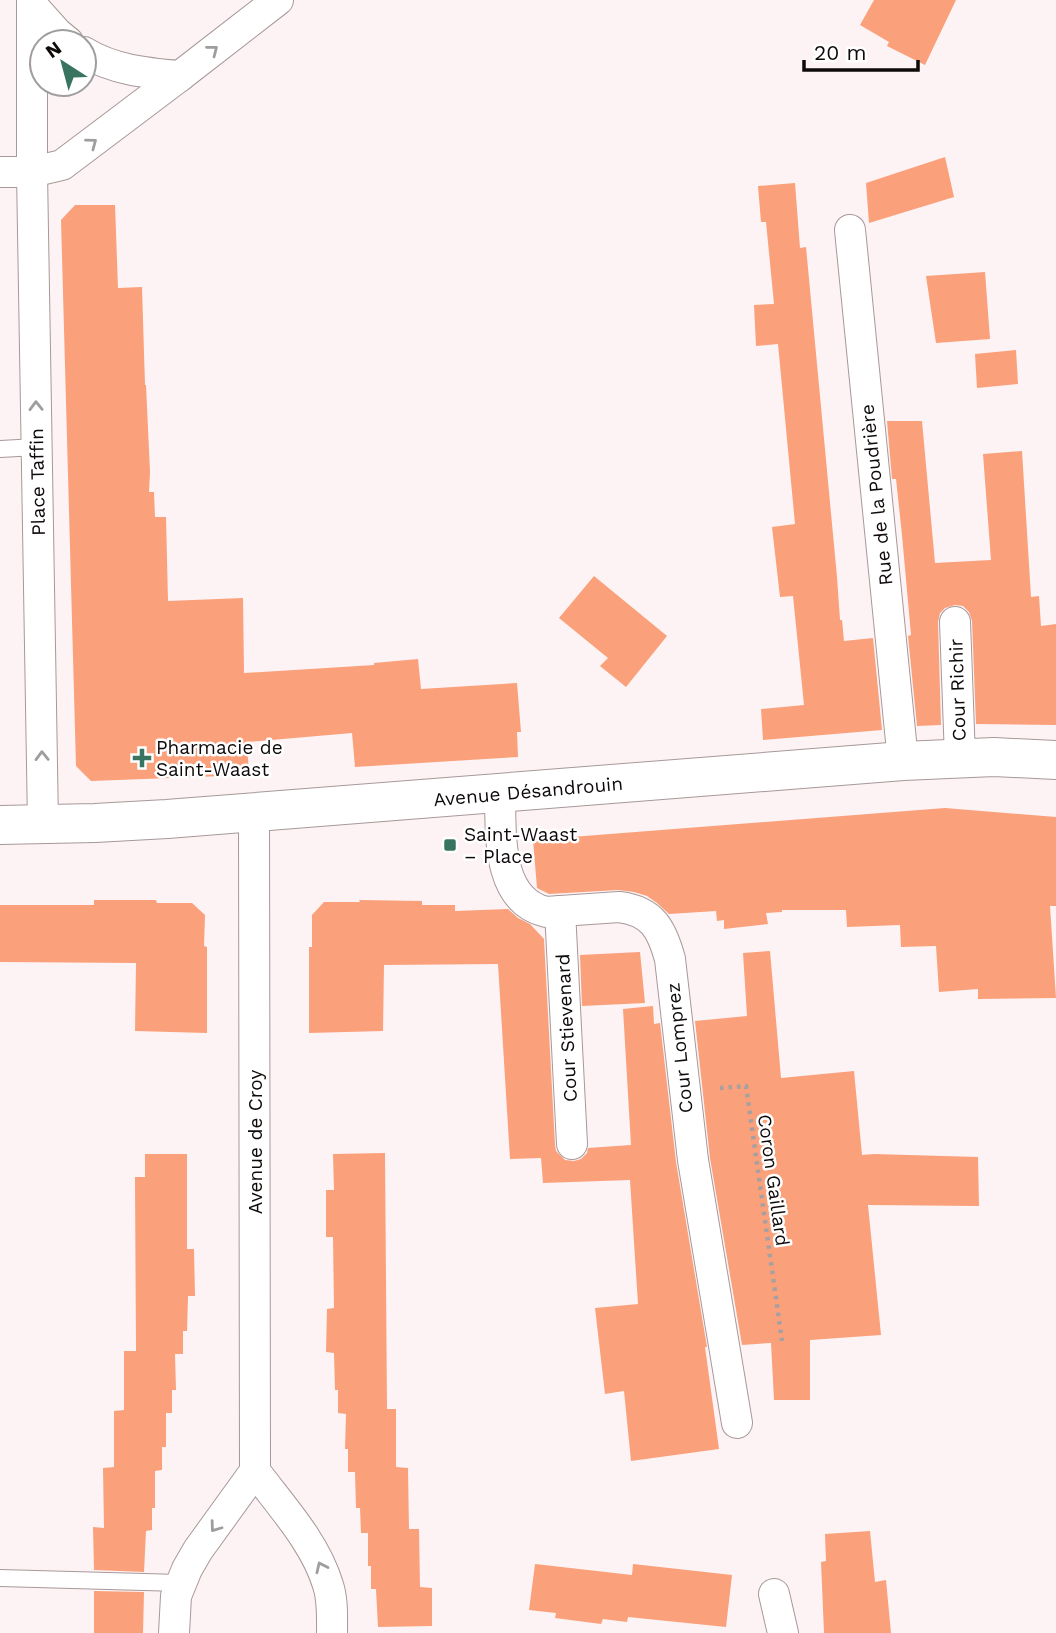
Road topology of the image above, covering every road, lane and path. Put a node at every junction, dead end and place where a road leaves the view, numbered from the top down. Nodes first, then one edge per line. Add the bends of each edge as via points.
1 (278, 0) edge
2 (32, 2) edge
3 (53, 28) edge
4 (98, 59) edge
5 (180, 76) junction
6 (0, 172) edge
7 (32, 172) junction
8 (849, 230) dead end
9 (37, 447) junction
10 (0, 449) edge
11 (955, 622) dead end
12 (960, 758) junction
13 (1056, 760) edge
14 (903, 761) junction
15 (499, 793) junction
16 (254, 813) junction
17 (43, 824) junction
18 (0, 825) edge
19 (560, 911) junction
20 (684, 1091) junction
21 (572, 1144) dead end
22 (782, 1341) dead end
23 (737, 1423) dead end
24 (255, 1471) junction
25 (0, 1578) edge
26 (180, 1583) junction
27 (774, 1594) dead end
28 (174, 1633) edge
29 (332, 1633) edge
30 (783, 1633) edge

5 -> 1 street
2 - 3 street
2 - 7 street, Place Taffin
4 - 5 street via 127,69
7 -> 5 street via 62,165
6 - 7 street
9 -> 7 street, Place Taffin
8 - 14 street, Rue de la Poudrière
9 - 10 lane
17 -> 9 street, Place Taffin
11 - 12 street, Cour Richir
12 - 13 main road, Avenue Désandrouin
12 - 14 main road, Avenue Désandrouin
14 - 15 main road, Avenue Désandrouin
15 - 16 main road, Avenue Désandrouin
15 - 19 street, Cour Lomprez via 502,853 510,881 537,909
16 - 17 main road, Avenue Désandrouin
16 - 24 street, Avenue de Croy
17 - 18 main road, Avenue Désandrouin
19 - 20 street, Cour Lomprez via 631,908 661,931 670,959
19 - 21 street, Cour Stievenard
20 - 22 path, Coron Gaillard via 746,1086
20 - 23 street, Cour Lomprez
24 -> 26 street
29 -> 24 street via 332,1603 321,1566
25 - 26 lane
26 - 28 street
27 - 30 street

